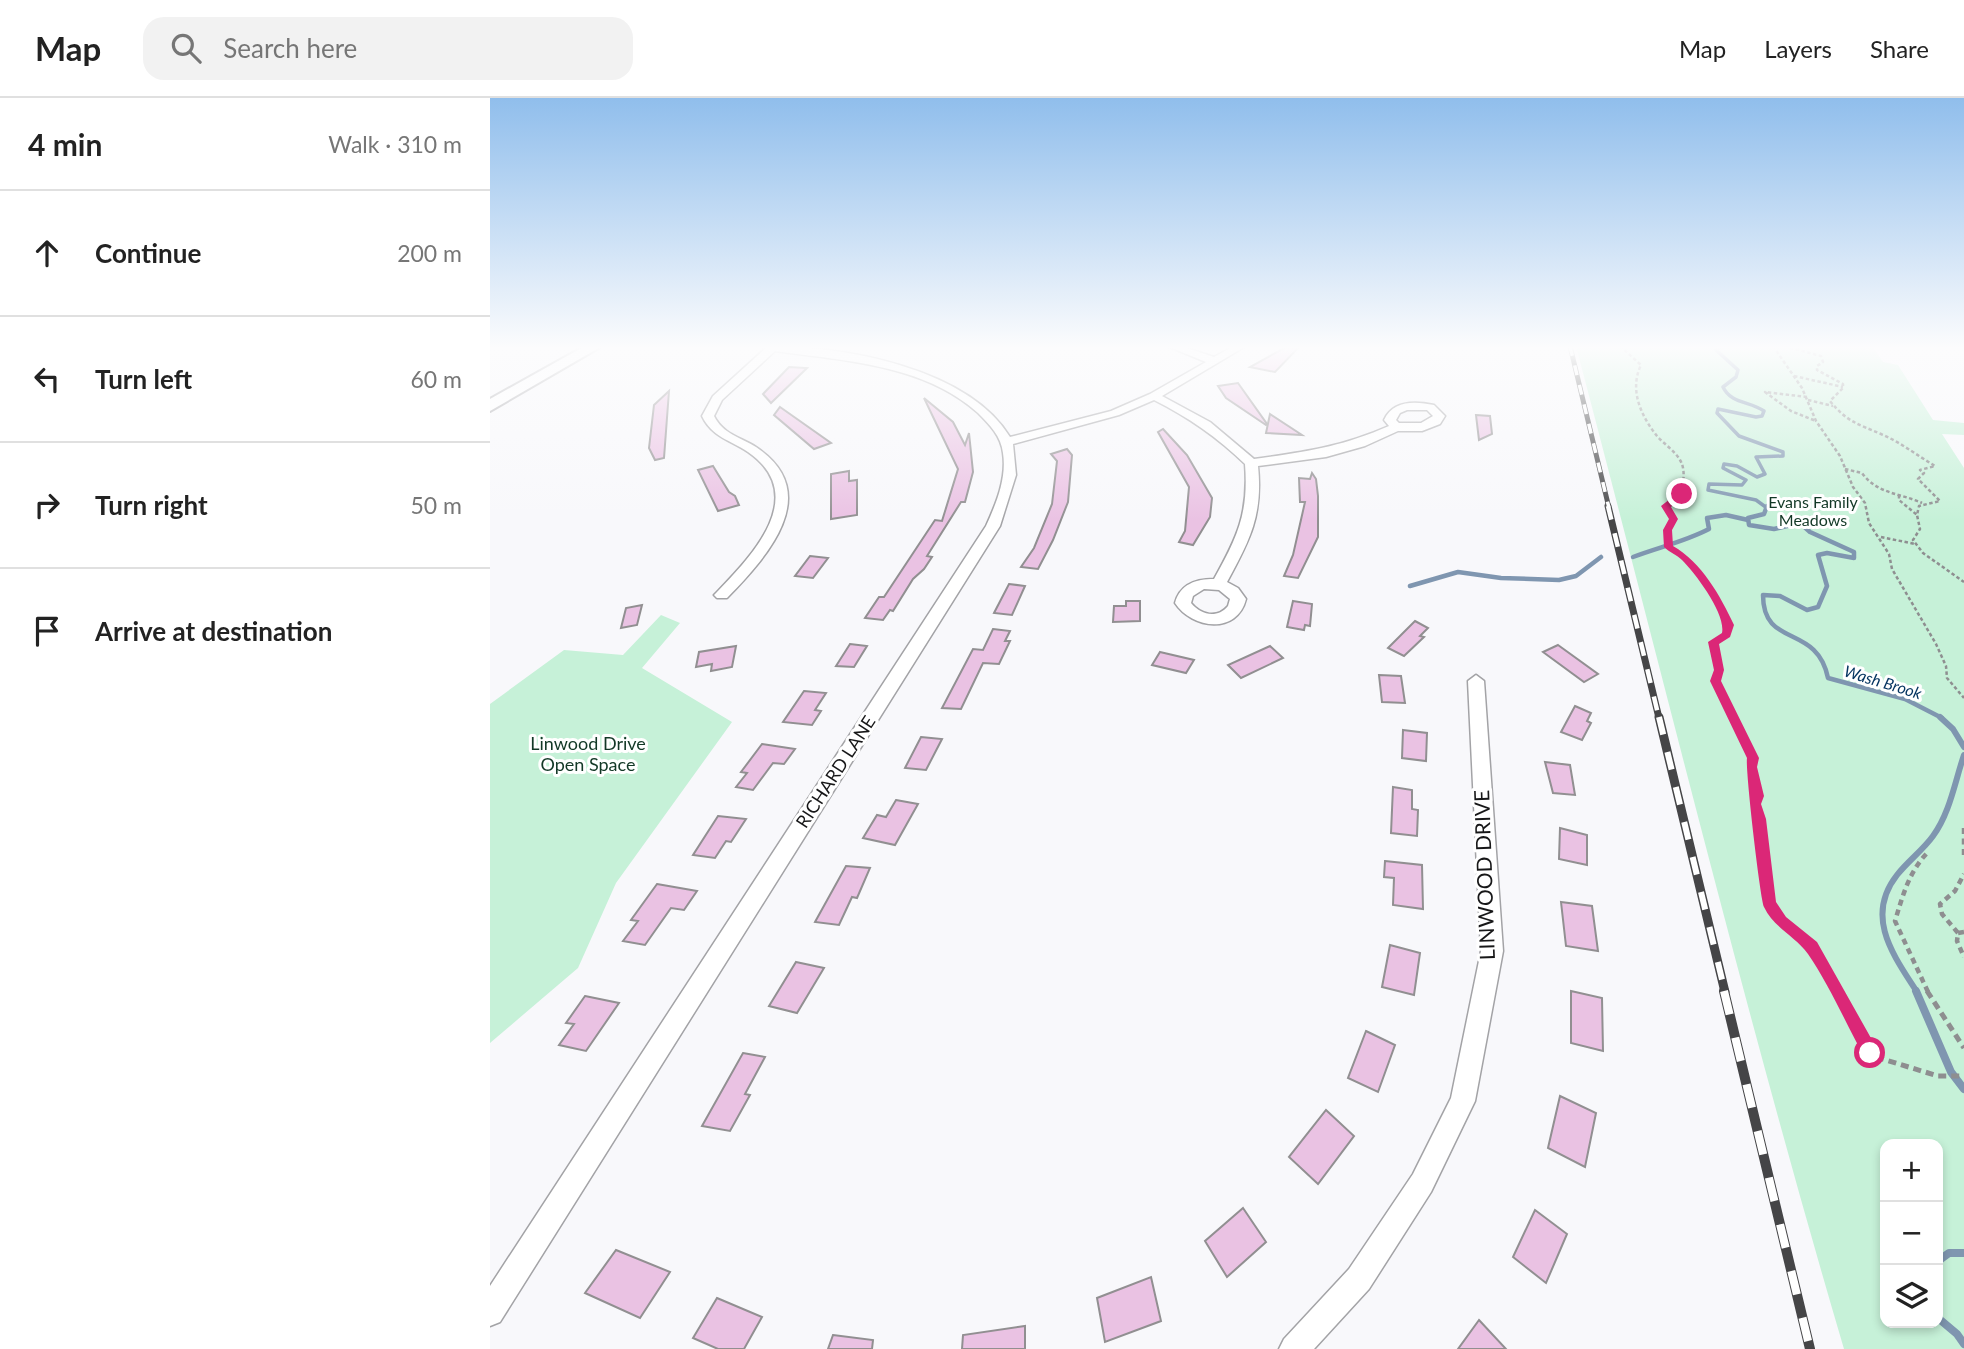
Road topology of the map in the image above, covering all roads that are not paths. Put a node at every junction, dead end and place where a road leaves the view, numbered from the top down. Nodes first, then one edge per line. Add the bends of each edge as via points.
1 (714, 404) edge
2 (976, 404) edge
3 (1135, 404) edge
4 (1171, 404) edge
5 (1396, 427) dead end
6 (1007, 442) junction
7 (1251, 463) junction
8 (1219, 584) dead end
9 (722, 595) dead end
10 (1476, 681) dead end
11 (490, 1312) edge
12 (1294, 1349) edge

1 - 9 street via 708,416 717,431 766,460 781,487 783,505 771,538
2 - 6 street
3 - 6 street
4 - 7 street via 1200,419
5 - 7 street via 1326,453
6 - 11 street, RICHARD LANE via 1006,497 993,526
7 - 8 street via 1255,507
10 - 12 street, LINWOOD DRIVE via 1492,951 1463,1101 1422,1184 1359,1279

